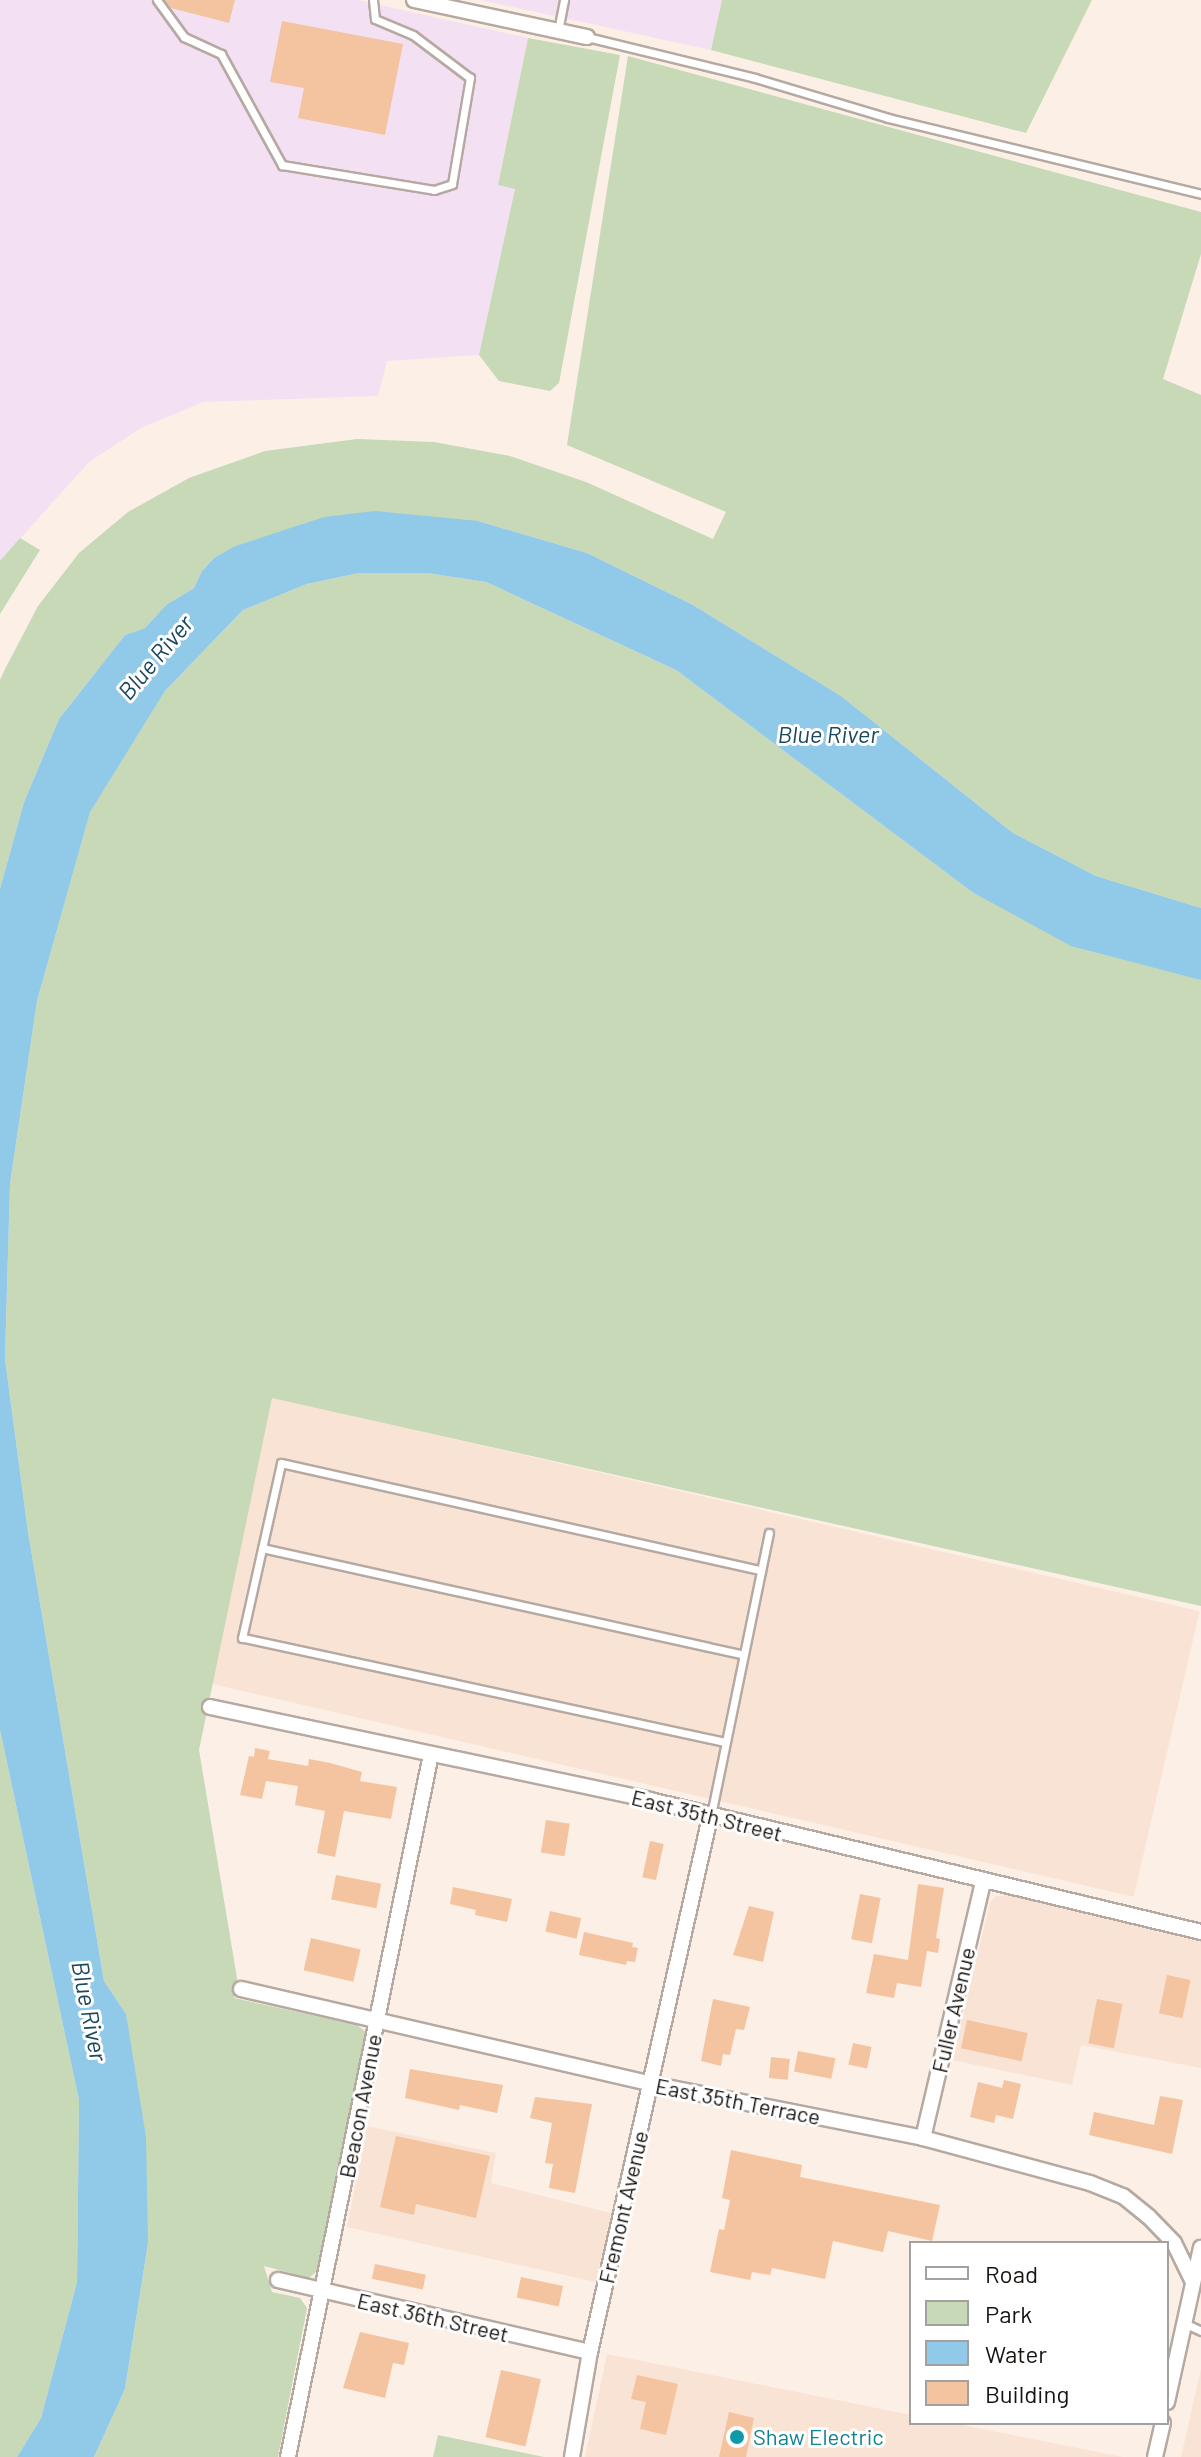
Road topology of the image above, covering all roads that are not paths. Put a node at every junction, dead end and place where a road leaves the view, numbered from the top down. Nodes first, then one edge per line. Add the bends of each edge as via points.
1 (157, 0) edge
2 (373, 0) edge
3 (414, 0) edge
4 (564, 0) edge
5 (558, 31) junction
6 (587, 37) joint
7 (1201, 194) edge
8 (769, 1533) dead end
9 (262, 1548) junction
10 (761, 1570) junction
11 (743, 1655) junction
12 (210, 1707) dead end
13 (725, 1742) junction
14 (431, 1754) junction
15 (710, 1817) junction
16 (983, 1882) junction
17 (1201, 1932) edge
18 (241, 1989) dead end
19 (377, 2020) junction
20 (651, 2084) junction
21 (923, 2138) junction
22 (1201, 2248) edge
23 (278, 2280) dead end
24 (1193, 2282) junction
25 (324, 2292) junction
26 (1184, 2323) junction
27 (1201, 2331) edge
28 (590, 2352) junction
29 (1169, 2393) edge
30 (1163, 2425) edge
31 (288, 2457) edge
32 (572, 2457) edge
33 (1155, 2457) edge

1 - 2 lane via 184,37 221,54 282,165 434,190 452,184 470,78 413,35 375,19
3 - 5 street
4 - 5 lane
5 - 6 street
6 - 7 lane
8 - 10 lane
9 - 10 lane via 281,1463
9 - 11 lane
9 - 13 lane via 242,1638
10 - 11 lane
11 - 13 lane
12 - 14 street, East 35th Street
13 - 15 lane
14 - 15 street, East 35th Street
14 - 19 street, Beacon Avenue
15 - 16 street, East 35th Street
15 - 20 street, Fremont Avenue
16 - 17 street, East 35th Street
16 - 21 street, Fuller Avenue
18 - 19 street, East 35th Terrace
19 - 20 street, East 35th Terrace
19 - 25 street, Beacon Avenue
20 - 21 street, East 35th Terrace
20 - 28 street, Fremont Avenue
21 - 24 street, East 35th Terrace via 1123,2196 1174,2243
22 - 24 street
23 - 25 street, East 36th Street
24 - 26 street
25 - 28 street, East 36th Street
25 - 31 street, Beacon Avenue
26 - 27 lane
26 - 29 street
28 - 32 street, Fremont Avenue
30 - 33 street

